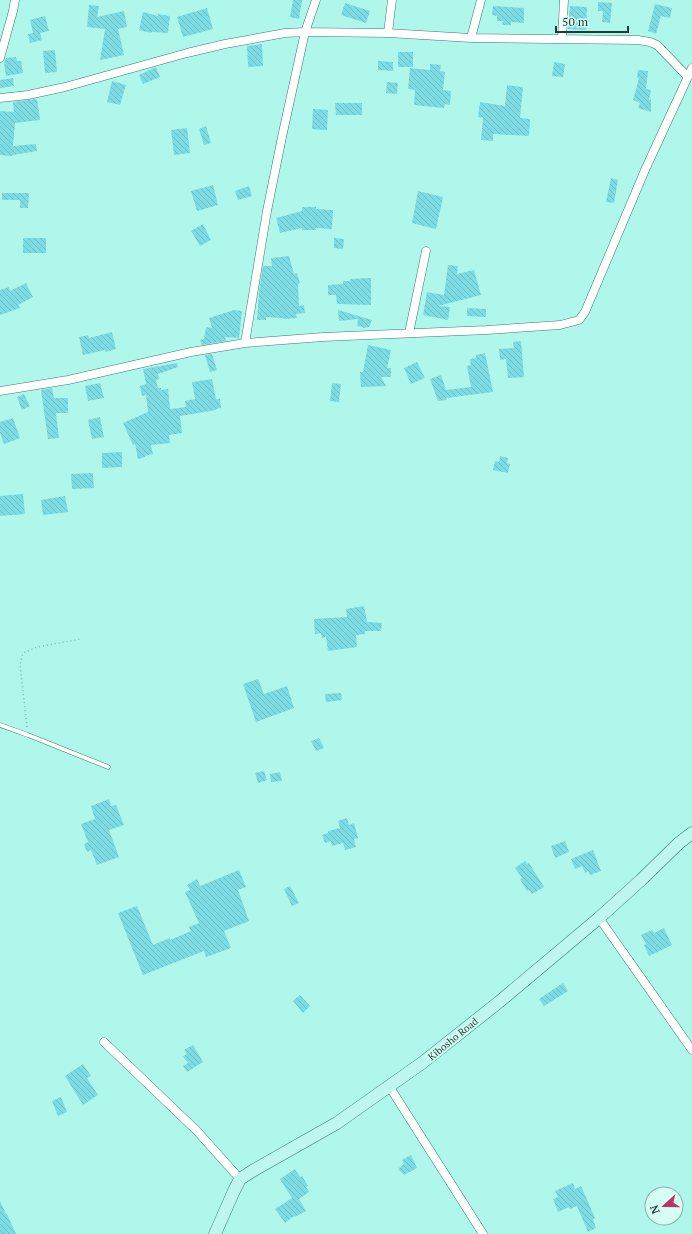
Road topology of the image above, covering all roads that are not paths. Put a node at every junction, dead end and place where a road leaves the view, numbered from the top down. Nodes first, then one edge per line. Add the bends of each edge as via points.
1 (16, 0) edge
2 (316, 0) edge
3 (392, 0) edge
4 (481, 0) edge
5 (564, 0) edge
6 (305, 32) junction
7 (388, 33) junction
8 (471, 38) junction
9 (562, 39) junction
10 (0, 58) edge
11 (692, 68) edge
12 (688, 77) junction
13 (0, 98) edge
14 (426, 251) dead end
15 (409, 333) junction
16 (245, 343) junction
17 (0, 391) edge
18 (0, 725) edge
19 (108, 767) dead end
20 (692, 833) edge
21 (599, 918) junction
22 (104, 1042) dead end
23 (692, 1050) edge
24 (389, 1086) junction
25 (240, 1180) junction
26 (215, 1234) edge
27 (483, 1234) edge

1 - 10 street
2 - 6 street
3 - 7 street
4 - 8 street
5 - 9 street
6 - 7 street
6 - 13 street via 225,44 65,87
6 - 16 street via 267,211
7 - 8 street
8 - 9 street
9 - 12 street via 650,42 657,45
11 - 12 street
12 - 15 street via 645,170 586,312 579,320 560,325
14 - 15 street
15 - 16 street
16 - 17 street via 191,352 68,380
18 - 19 lane
20 - 21 main road, Kibosho Road
21 - 23 street
21 - 24 main road, Kibosho Road via 499,1002
22 - 25 street via 197,1131
24 - 25 main road, Kibosho Road via 337,1123
24 - 27 street
25 - 26 main road, Kibosho Road

